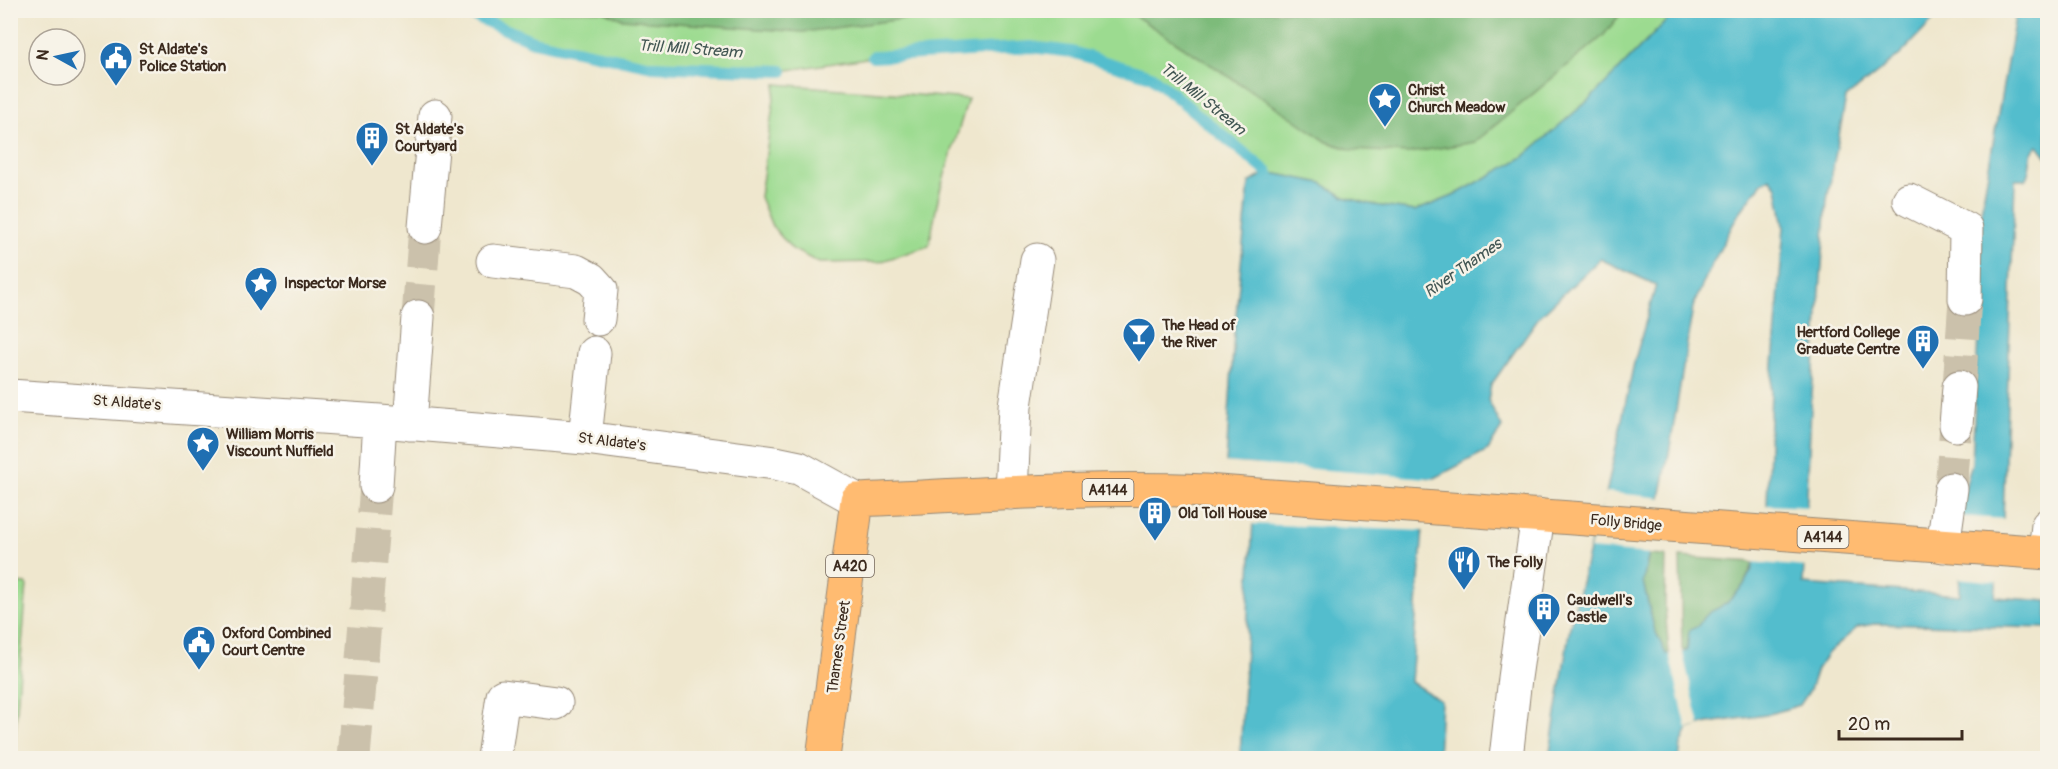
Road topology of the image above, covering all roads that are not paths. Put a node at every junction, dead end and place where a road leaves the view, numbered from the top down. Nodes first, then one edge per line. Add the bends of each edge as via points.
1 (435, 116) dead end
2 (1908, 200) dead end
3 (425, 227) tunnel mouth
4 (1037, 260) dead end
5 (493, 261) dead end
6 (1965, 299) tunnel mouth
7 (418, 317) tunnel mouth
8 (598, 319) dead end
9 (594, 353) dead end
10 (1959, 387) tunnel mouth
11 (10, 396) edge
12 (395, 423) junction
13 (1956, 425) tunnel mouth
14 (585, 438) junction
15 (376, 486) tunnel mouth
16 (1951, 489) tunnel mouth
17 (1011, 493) junction
18 (857, 500) junction
19 (1539, 515) junction
20 (2047, 544) edge
21 (1942, 546) junction
22 (556, 703) dead end
23 (494, 759) edge
24 (823, 759) edge
25 (1506, 759) edge

1 - 3 street
2 - 6 street via 1966,229
4 - 17 street via 1015,406
5 - 8 street via 576,271 591,279 601,290
7 - 12 street
9 - 14 street
10 - 13 street
11 - 12 street, St Aldate's
12 - 14 street, St Aldate's
12 - 15 street
14 - 18 street, St Aldate's via 799,468
16 - 21 street
17 - 18 main road, A4144
17 - 19 main road, Folly Bridge / A4144 via 1156,489
18 - 24 main road, Thames Street / A420
19 - 21 main road, Folly Bridge / A4144
19 - 25 street
20 - 21 main road, Folly Bridge / A4144
22 - 23 street via 503,696

